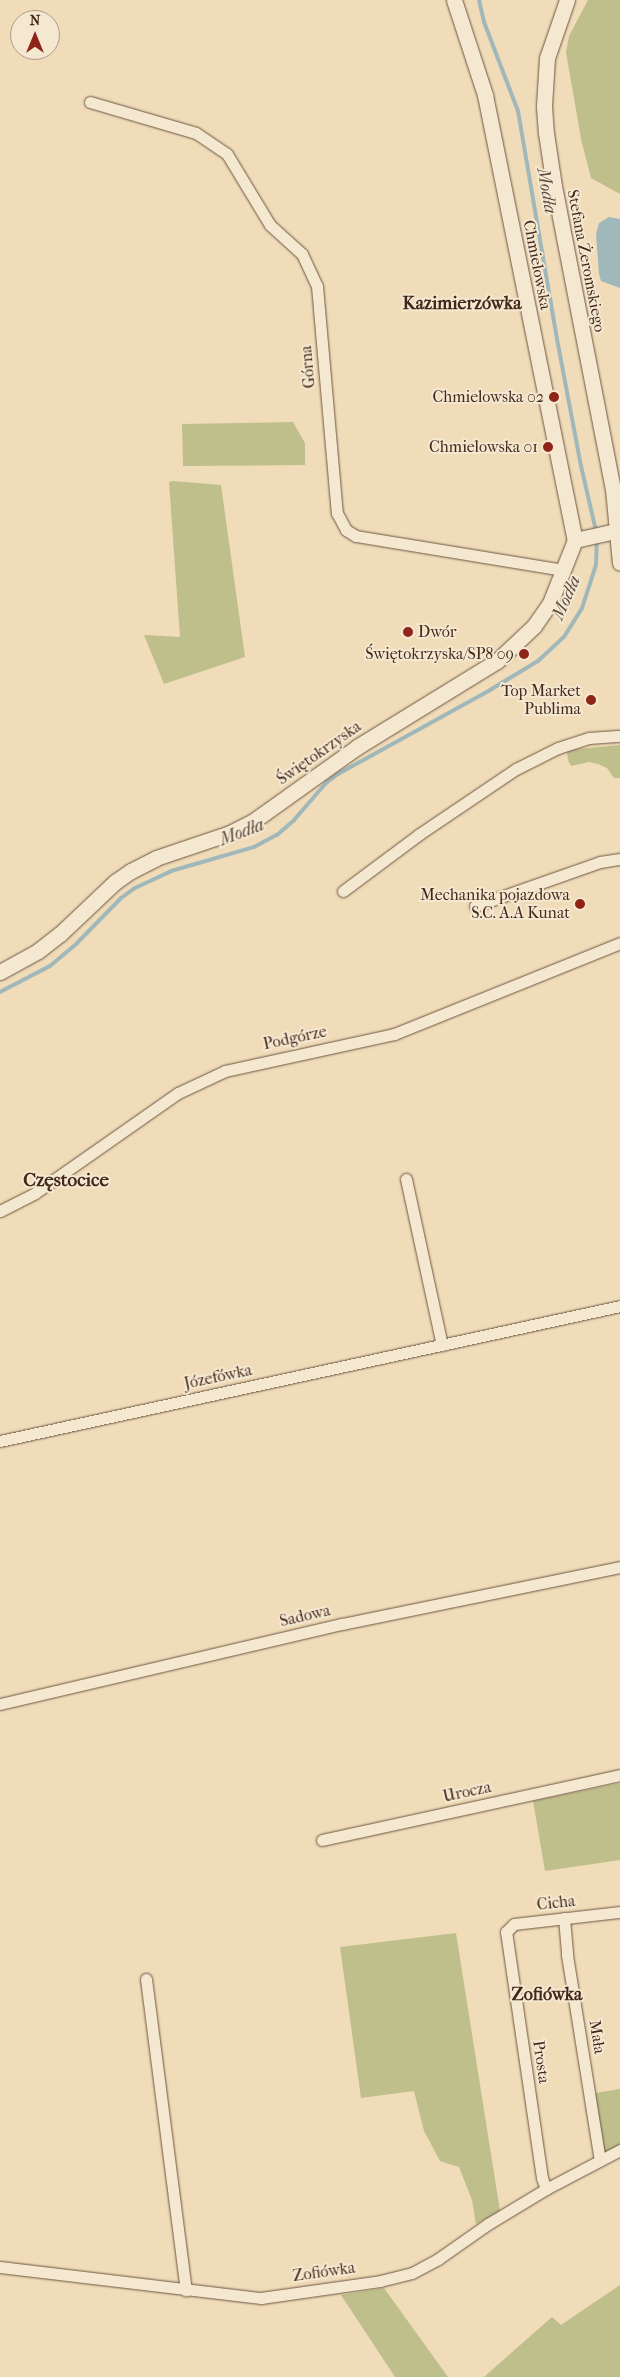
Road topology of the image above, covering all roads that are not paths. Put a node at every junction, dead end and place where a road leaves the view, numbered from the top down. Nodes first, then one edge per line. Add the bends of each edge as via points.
1 (454, 0) edge
2 (567, 0) edge
3 (90, 102) dead end
4 (616, 491) edge
5 (615, 531) edge
6 (583, 538) junction
7 (620, 563) edge
8 (564, 570) junction
9 (620, 736) edge
10 (620, 859) edge
11 (343, 891) dead end
12 (475, 906) dead end
13 (620, 943) edge
14 (0, 972) edge
15 (406, 1179) dead end
16 (0, 1211) edge
17 (620, 1306) edge
18 (442, 1345) junction
19 (0, 1441) edge
20 (620, 1567) edge
21 (0, 1704) edge
22 (620, 1774) edge
23 (322, 1840) dead end
24 (620, 1912) edge
25 (564, 1918) junction
26 (507, 1938) joint
27 (146, 1979) dead end
28 (620, 2150) edge
29 (600, 2160) junction
30 (546, 2190) junction
31 (0, 2267) edge
32 (186, 2290) junction

1 - 6 street, Chmielowska via 485,94
2 - 4 street, Stefana Żeromskiego via 547,58 546,133
3 - 8 street, Górna via 196,133 228,154 270,225 302,254 317,286 337,513 346,530 356,536
4 - 5 street, Stefana Żeromskiego
5 - 6 street
5 - 7 street, Stefana Żeromskiego
6 - 8 street, Świętokrzyska
8 - 14 street, Świętokrzyska via 550,604 534,626 497,661 357,747 252,822 230,833 156,858 131,871 38,951
9 - 11 street via 589,738 558,748 516,769 425,829
10 - 12 street via 600,862
13 - 16 street, Podgórze via 394,1034 225,1071 178,1093 35,1192
15 - 18 street
17 - 18 street, Józefówka
18 - 19 street, Józefówka
20 - 21 street, Sadowa via 342,1624
22 - 23 street, Urocza
24 - 25 street, Cicha
25 - 26 street, Cicha via 510,1925
25 - 29 street, Mała
26 - 30 street, Prosta
27 - 32 street
28 - 29 street, Zofiówka
29 - 30 street, Zofiówka
30 - 32 street, Zofiówka via 412,2273 380,2281 261,2298
31 - 32 street, Zofiówka

